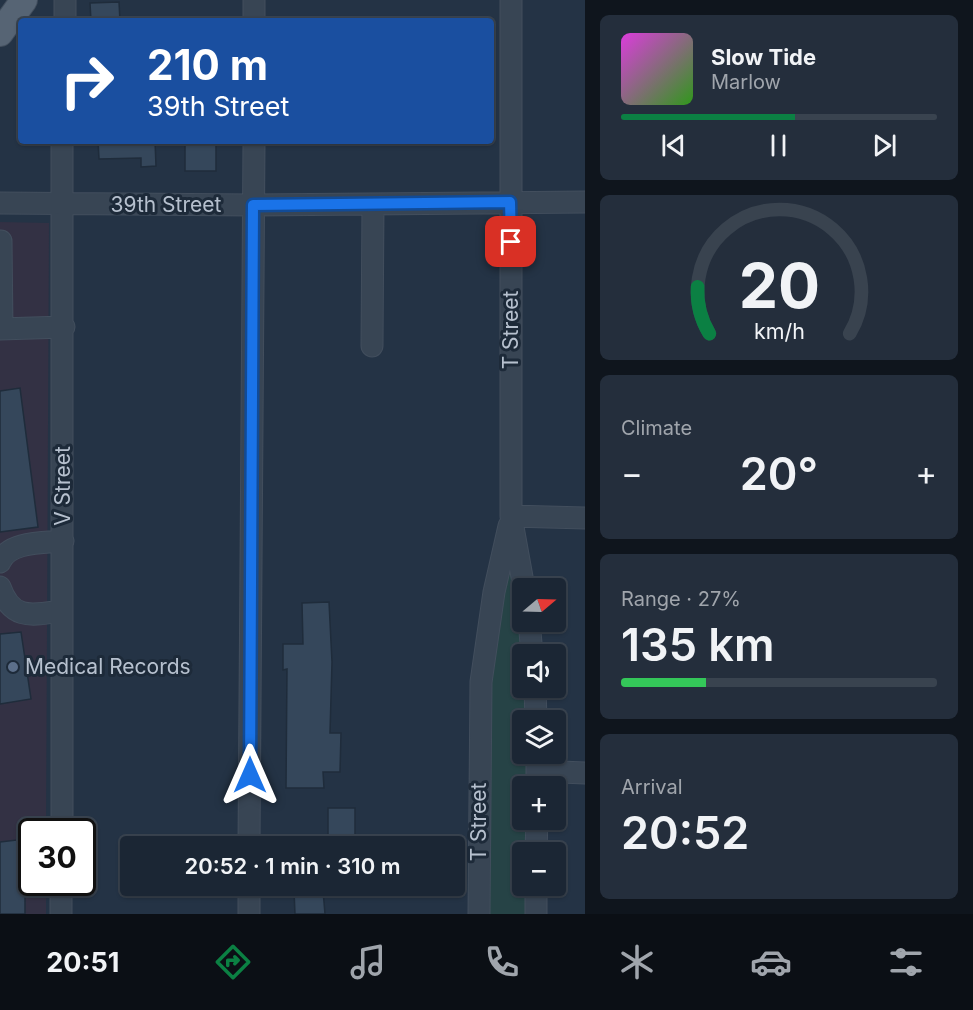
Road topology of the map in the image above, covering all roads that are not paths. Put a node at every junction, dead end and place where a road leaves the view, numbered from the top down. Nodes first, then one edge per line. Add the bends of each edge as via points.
1 (24, 0) edge
2 (65, 0) edge
3 (254, 0) edge
4 (511, 0) edge
5 (65, 18) edge
6 (254, 18) edge
7 (0, 33) edge
8 (62, 144) edge
9 (254, 144) edge
10 (510, 202) junction
11 (585, 202) edge
12 (0, 203) edge
13 (61, 204) junction
14 (373, 204) junction
15 (253, 205) junction
16 (1, 241) edge
17 (64, 327) junction
18 (1, 329) edge
19 (372, 346) dead end
20 (512, 516) junction
21 (585, 518) edge
22 (63, 541) junction
23 (0, 562) edge
24 (522, 578) edge
25 (0, 587) edge
26 (63, 610) junction
27 (537, 770) edge
28 (585, 773) edge
29 (62, 818) edge
30 (249, 836) edge
31 (62, 896) edge
32 (249, 896) edge
33 (536, 896) edge
34 (61, 914) edge
35 (249, 914) edge
36 (478, 914) edge
37 (536, 914) edge

1 - 7 main road
2 - 5 street
3 - 6 street
4 - 10 street, T Street
8 - 13 street, V Street
9 - 15 street
10 - 11 street, 39th Street
10 - 14 street, 39th Street
10 - 20 street, T Street
12 - 13 street, 39th Street
13 - 15 street, 39th Street
13 - 17 street, V Street
14 - 15 street, 39th Street
14 - 19 street
15 - 30 street
16 - 18 street
17 - 18 street
17 - 22 street, V Street
20 - 21 street
20 - 24 street, T Street
20 - 36 street, T Street via 494,592 481,682
22 - 23 street via 22,546 8,551
22 - 26 street, V Street
25 - 26 street via 6,603 22,614
26 - 29 street, V Street
27 - 28 street
31 - 34 street
32 - 35 street
33 - 37 street

